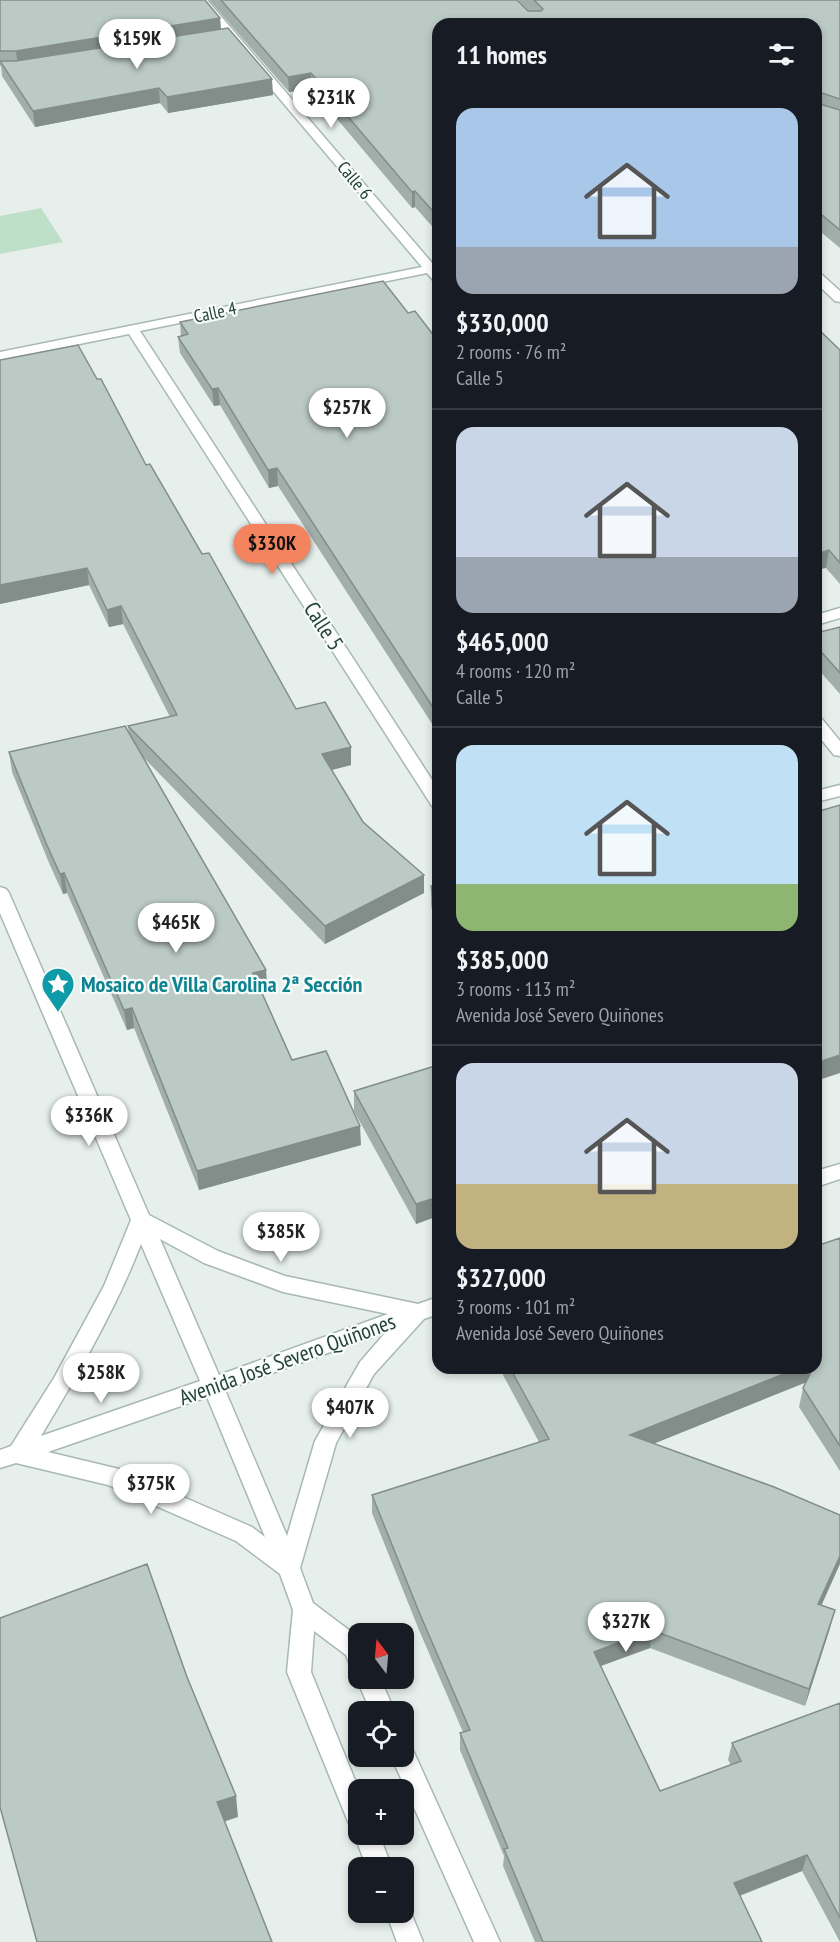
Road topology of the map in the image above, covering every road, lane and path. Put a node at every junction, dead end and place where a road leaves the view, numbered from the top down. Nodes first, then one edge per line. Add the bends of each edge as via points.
1 (201, 0) edge
2 (432, 272) edge
3 (432, 274) edge
4 (822, 282) edge
5 (840, 298) edge
6 (133, 330) junction
7 (0, 356) edge
8 (840, 613) edge
9 (822, 618) edge
10 (822, 730) edge
11 (840, 751) edge
12 (840, 790) edge
13 (432, 793) edge
14 (822, 795) edge
15 (0, 893) edge
16 (840, 1170) edge
17 (822, 1177) edge
18 (141, 1220) junction
19 (432, 1307) edge
20 (417, 1312) junction
21 (213, 1386) junction
22 (9, 1456) edge
23 (289, 1568) junction
24 (304, 1610) junction
25 (348, 1643) edge
26 (408, 1767) edge
27 (348, 1792) edge
28 (402, 1923) edge
29 (410, 1942) edge
30 (487, 1942) edge

1 - 2 street, Calle 6 via 226,38
3 - 6 street, Calle 4
4 - 5 street
6 - 7 street, Calle 4
6 - 13 street, Calle 5
8 - 9 street
10 - 11 street
12 - 14 street
15 - 18 street
16 - 17 street
18 - 20 street via 211,1257 283,1284
18 - 21 street
18 - 22 street via 114,1287 61,1384
19 - 20 street, Avenida José Severo Quiñones
20 - 21 street, Avenida José Severo Quiñones
20 - 23 street via 367,1368 326,1441
21 - 22 street, Avenida José Severo Quiñones
21 - 23 street
22 - 23 street via 111,1476 244,1534
23 - 24 street
24 - 25 street
24 - 27 street via 299,1672
26 - 30 street
28 - 29 street

